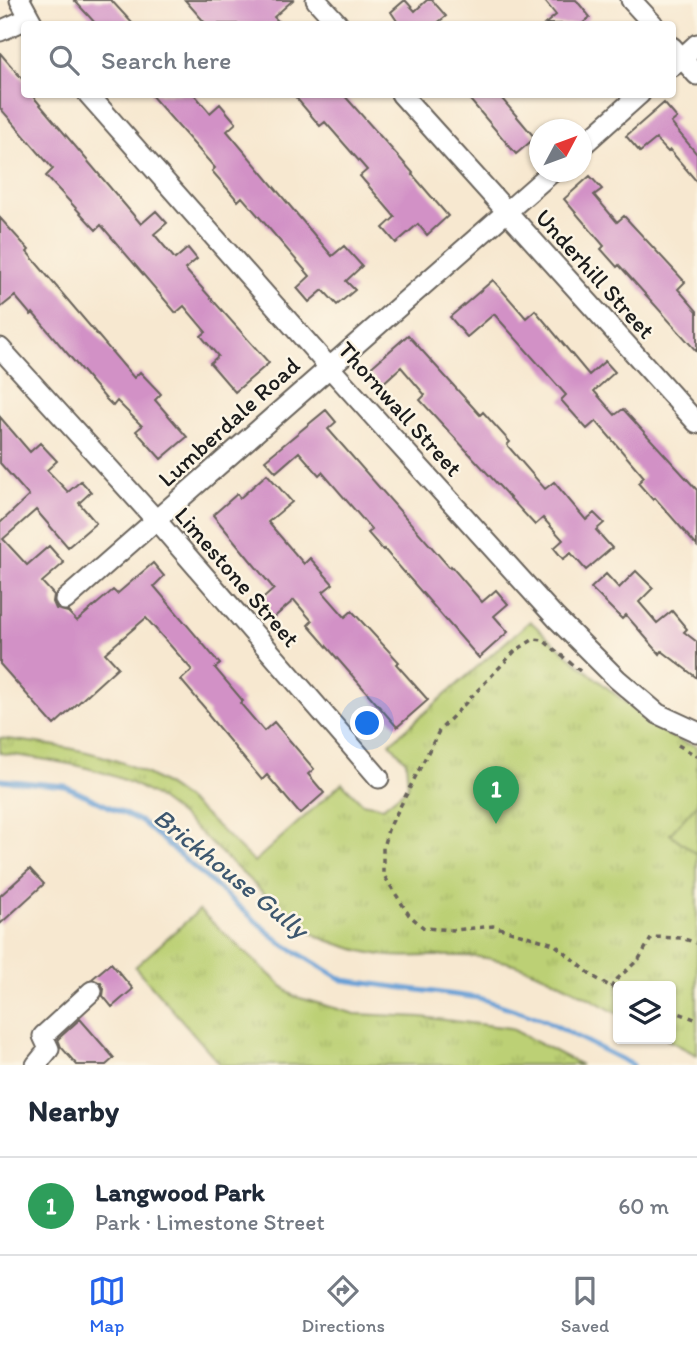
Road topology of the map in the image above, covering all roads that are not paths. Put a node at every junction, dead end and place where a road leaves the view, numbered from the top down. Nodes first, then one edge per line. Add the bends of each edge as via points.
1 (20, 0) edge
2 (316, 0) edge
3 (631, 0) edge
4 (31, 21) edge
5 (335, 21) edge
6 (650, 21) edge
7 (21, 24) edge
8 (0, 31) edge
9 (697, 44) edge
10 (676, 57) edge
11 (697, 75) edge
12 (92, 98) edge
13 (405, 98) edge
14 (636, 98) edge
15 (592, 137) edge
16 (540, 182) edge
17 (506, 212) junction
18 (0, 348) edge
19 (329, 367) junction
20 (697, 423) edge
21 (156, 520) junction
22 (65, 600) dead end
23 (697, 732) edge
24 (379, 778) dead end
25 (92, 991) dead end
26 (36, 1065) edge

1 - 4 street
2 - 5 street
3 - 6 street
7 - 8 street
9 - 10 street
10 - 11 street
12 - 19 street, Thornwall Street
13 - 17 street, Underhill Street
14 - 15 street
16 - 17 street, Lumberdale Road
17 - 19 street, Lumberdale Road
17 - 20 street, Underhill Street
18 - 21 street, Limestone Street
19 - 21 street, Lumberdale Road
19 - 23 street, Thornwall Street via 617,680 658,714
21 - 22 street, Lumberdale Road
21 - 24 street, Limestone Street
25 - 26 street via 43,1036 49,1049

